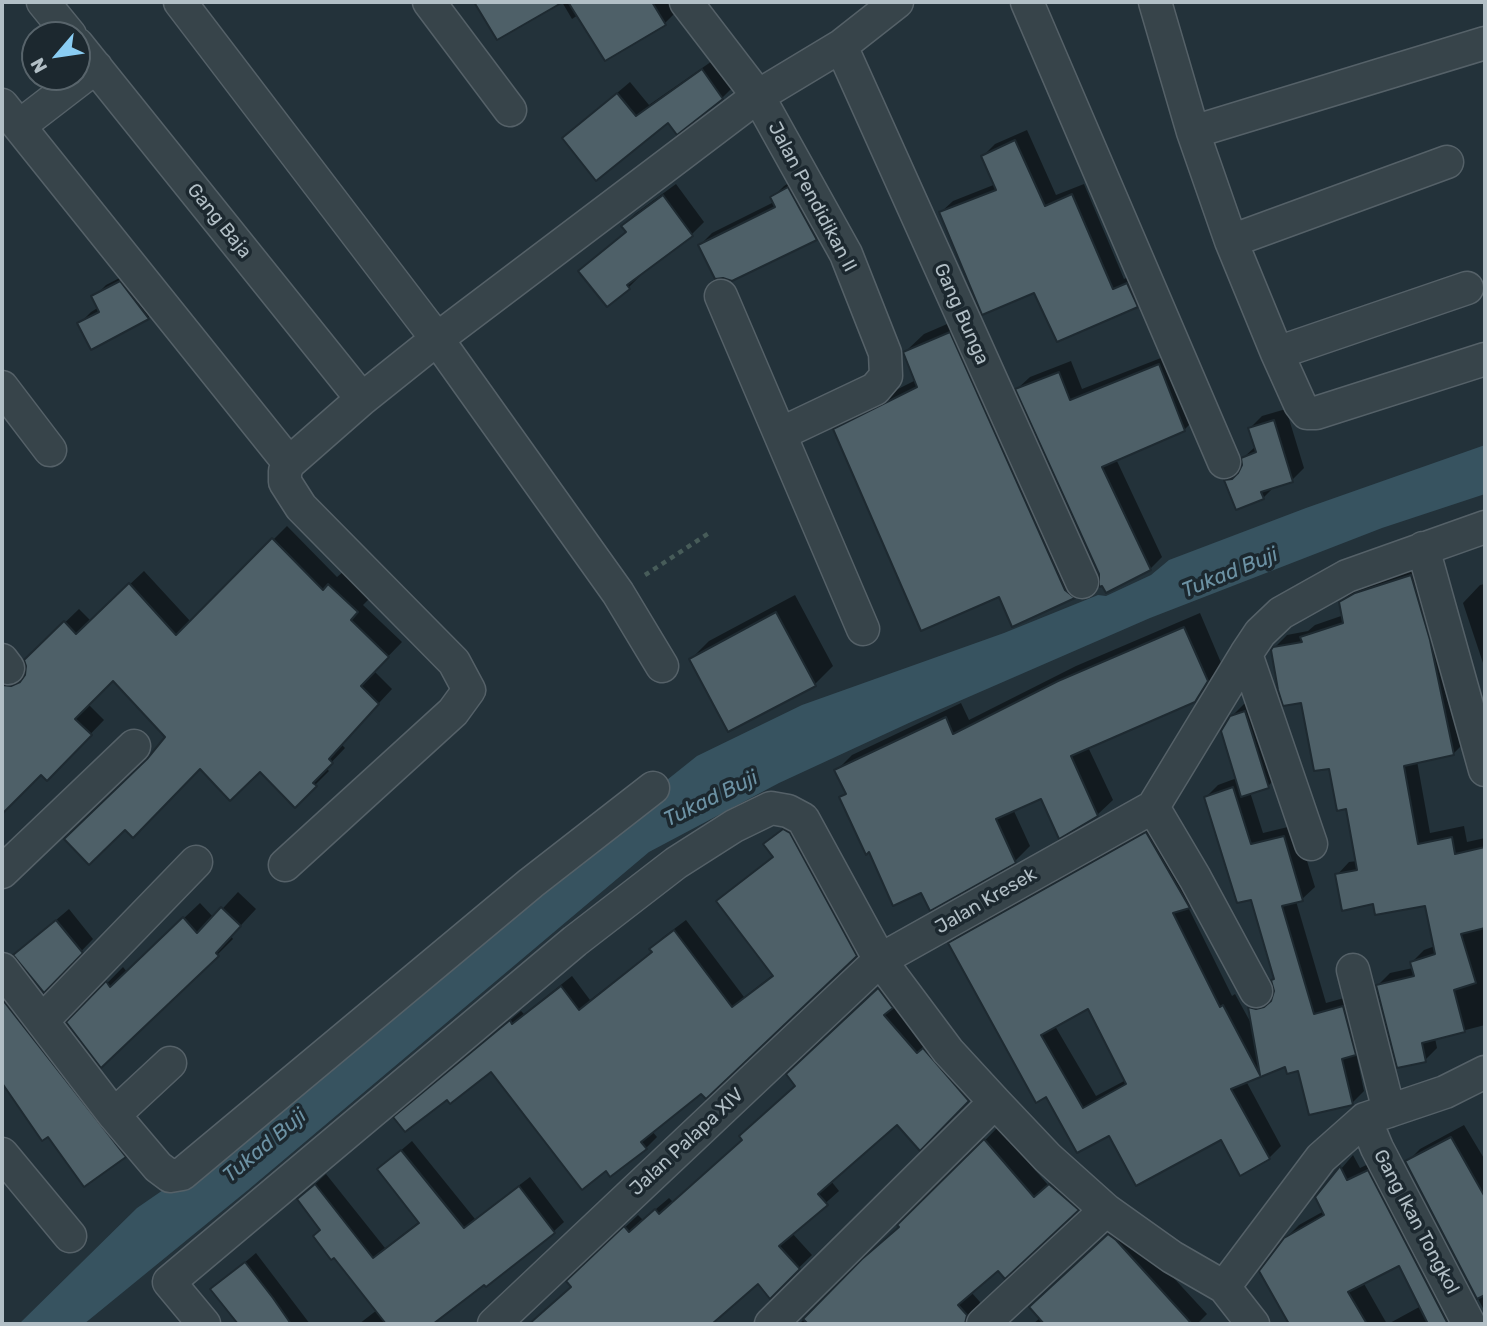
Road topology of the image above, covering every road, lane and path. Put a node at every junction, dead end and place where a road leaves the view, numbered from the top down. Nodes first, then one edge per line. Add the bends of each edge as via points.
1 (43, 2) edge
2 (180, 2) edge
3 (429, 2) edge
4 (686, 2) edge
5 (897, 2) edge
6 (1027, 2) edge
7 (1154, 2) edge
8 (59, 21) edge
9 (1485, 43) edge
10 (841, 46) junction
11 (91, 61) edge
12 (54, 91) edge
13 (758, 96) junction
14 (510, 110) dead end
15 (11, 117) edge
16 (1194, 132) junction
17 (1447, 162) dead end
18 (1231, 241) junction
19 (1467, 288) dead end
20 (722, 296) dead end
21 (437, 339) junction
22 (1277, 353) junction
23 (1485, 359) edge
24 (2, 387) edge
25 (362, 399) junction
26 (780, 434) junction
27 (50, 450) dead end
28 (1224, 462) dead end
29 (289, 463) junction
30 (1485, 527) edge
31 (709, 533) dead end
32 (1423, 548) junction
33 (1082, 582) dead end
34 (618, 593) junction
35 (863, 629) dead end
36 (1246, 654) junction
37 (662, 666) dead end
38 (134, 747) dead end
39 (1485, 770) edge
40 (653, 788) dead end
41 (1153, 807) junction
42 (1311, 845) dead end
43 (196, 862) dead end
44 (285, 865) dead end
45 (2, 872) edge
46 (880, 960) junction
47 (2, 970) edge
48 (1353, 970) dead end
49 (1256, 991) dead end
50 (42, 1021) junction
51 (170, 1063) dead end
52 (1485, 1072) edge
53 (995, 1102) junction
54 (114, 1115) junction
55 (1377, 1115) junction
56 (2, 1154) edge
57 (1106, 1210) junction
58 (70, 1236) dead end
59 (1224, 1287) junction
60 (204, 1324) edge
61 (494, 1324) edge
62 (771, 1324) edge
63 (983, 1324) edge
64 (1253, 1324) edge
65 (1469, 1324) edge

1 - 8 street
2 - 21 street
3 - 14 street
4 - 13 street, Jalan Pendidikan II
5 - 10 street
6 - 28 street
7 - 16 street
9 - 16 street
10 - 13 street
10 - 33 street, Gang Bunga
11 - 25 street, Gang Baja
12 - 15 street via 31,117
13 - 21 street
13 - 26 street, Jalan Pendidikan II via 846,254 885,353 886,376 875,389
15 - 29 street
16 - 18 street
17 - 18 street
18 - 22 street
19 - 22 street
20 - 26 street
21 - 25 street
21 - 34 street
22 - 23 street via 1307,413
24 - 27 street
25 - 29 street
26 - 35 street
29 - 44 street via 285,482 302,507 454,662 469,690 453,712
30 - 32 street, Jalan Kresek
31 - 34 path
32 - 36 street, Jalan Kresek via 1347,576 1280,613
32 - 39 street
34 - 37 street
36 - 41 street, Jalan Kresek
36 - 42 street
38 - 45 street
40 - 54 street via 531,883 183,1174 170,1176 158,1167
41 - 46 street, Jalan Kresek
41 - 49 street
43 - 50 street
46 - 53 street via 948,1051
46 - 60 street via 803,819 771,808 734,826 676,863 575,941 169,1282
46 - 61 street, Jalan Palapa XIV
47 - 50 street
48 - 55 street, Gang Ikan Tongkol
50 - 54 street
51 - 54 street
52 - 55 street via 1445,1092
53 - 57 street
53 - 62 street
55 - 59 street via 1321,1158
55 - 65 street, Gang Ikan Tongkol via 1377,1148
56 - 58 street
57 - 59 street
57 - 63 street
59 - 64 street

